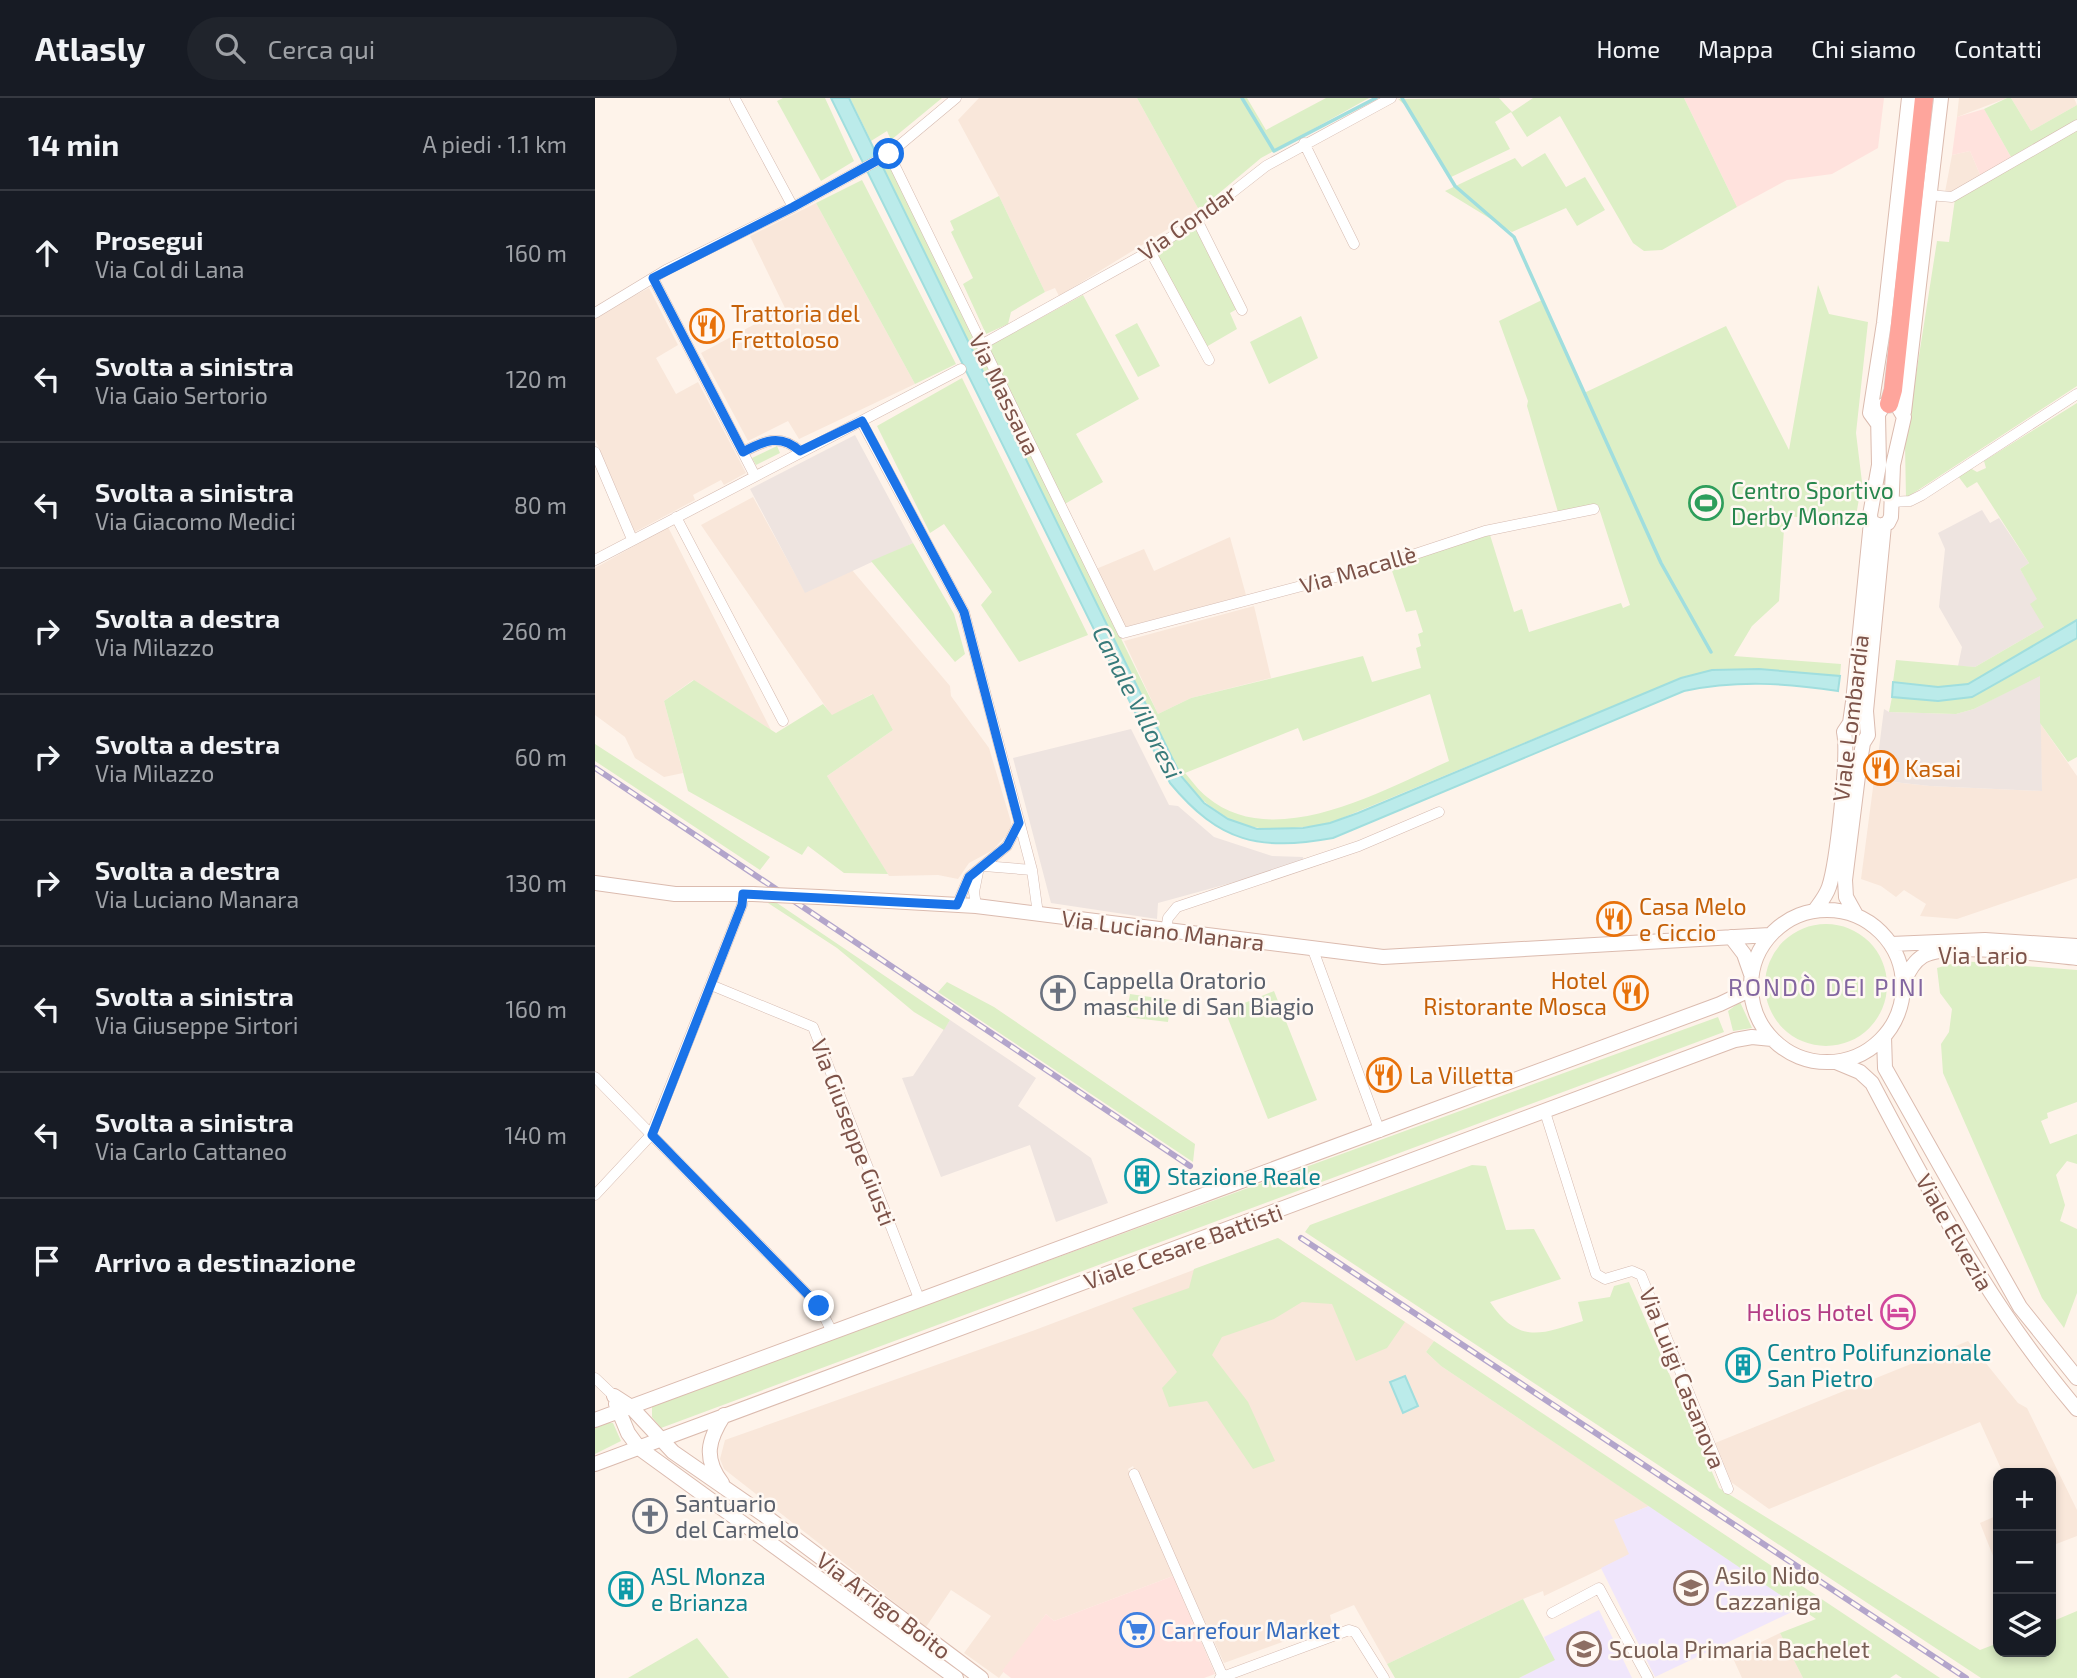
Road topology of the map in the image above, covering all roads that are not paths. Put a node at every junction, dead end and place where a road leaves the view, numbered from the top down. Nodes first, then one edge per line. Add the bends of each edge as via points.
1 (956, 98) edge
2 (1391, 98) edge
3 (1909, 98) edge
4 (1924, 98) edge
5 (1941, 98) edge
6 (735, 99) edge
7 (2077, 125) edge
8 (1304, 143) junction
9 (887, 155) junction
10 (1928, 195) junction
11 (793, 207) junction
12 (1196, 220) junction
13 (1354, 244) dead end
14 (1150, 251) junction
15 (653, 278) junction
16 (1242, 310) dead end
17 (595, 313) edge
18 (981, 345) junction
19 (1209, 360) dead end
20 (961, 369) dead end
21 (2077, 394) edge
22 (1896, 408) junction
23 (862, 421) junction
24 (1878, 424) junction
25 (800, 451) junction
26 (595, 452) edge
27 (743, 452) junction
28 (755, 476) junction
29 (1891, 502) junction
30 (1594, 509) dead end
31 (676, 517) junction
32 (1878, 523) junction
33 (632, 539) junction
34 (595, 560) edge
35 (1123, 633) joint
36 (783, 722) dead end
37 (1439, 813) dead end
38 (1019, 823) junction
39 (981, 869) junction
40 (1032, 870) junction
41 (595, 883) edge
42 (748, 894) junction
43 (957, 905) junction
44 (976, 906) junction
45 (1815, 910) junction
46 (1038, 914) junction
47 (1856, 915) junction
48 (1166, 930) junction
49 (1770, 935) junction
50 (1731, 937) junction
51 (1891, 944) junction
52 (2077, 946) edge
53 (1313, 950) junction
54 (2077, 958) edge
55 (1751, 980) junction
56 (1903, 982) junction
57 (711, 985) junction
58 (1884, 1037) junction
59 (1772, 1039) junction
60 (1835, 1062) junction
61 (595, 1077) edge
62 (1545, 1112) junction
63 (1380, 1132) junction
64 (652, 1135) junction
65 (595, 1195) edge
66 (920, 1301) junction
67 (832, 1332) junction
68 (595, 1378) edge
69 (2077, 1378) edge
70 (614, 1396) joint
71 (625, 1409) junction
72 (2077, 1409) edge
73 (724, 1415) junction
74 (595, 1419) edge
75 (659, 1439) junction
76 (639, 1448) junction
77 (595, 1464) edge
78 (1134, 1474) dead end
79 (1728, 1489) dead end
80 (736, 1496) junction
81 (1552, 1613) dead end
82 (1221, 1677) edge
83 (956, 1678) edge
84 (981, 1678) edge
85 (1384, 1678) edge
86 (1648, 1678) edge

1 - 9 street
2 - 8 street, Via Gondar
3 - 24 main road, Viale Lombardia via 1870,413
4 - 22 highway via 1893,390
5 - 10 main road, Viale Lombardia
6 - 11 street
7 - 10 street via 1952,198
8 - 12 street, Via Gondar
8 - 13 street
9 - 11 street
9 - 18 street, Via Massaua
10 - 22 main road, Viale Lombardia
11 - 15 street
12 - 14 street, Via Gondar
12 - 16 street
14 - 18 street, Via Gondar
14 - 19 street
15 - 17 street
15 - 27 street
18 - 35 street, Via Massaua
20 - 23 street
21 - 29 street via 1922,495
22 - 24 main road, Viale Lombardia via 1880,409
22 - 29 main road, Viale Lombardia
23 - 25 street
23 - 38 street via 964,612
24 - 32 main road, Viale Lombardia
25 - 27 street via 780,439
25 - 28 street
26 - 33 street
27 - 28 street
28 - 31 street
29 - 32 main road, Viale Lombardia via 1891,517
30 - 35 street, Via Macallè via 1485,531 1385,564
31 - 33 street
31 - 36 street
32 - 45 main road, Viale Lombardia via 1852,710 1844,733 1845,767 1830,885
32 - 47 main road, Viale Lombardia via 1868,735 1863,743 1845,880 1846,897
33 - 34 street
37 - 48 street via 1359,846 1177,907
38 - 39 street via 1007,846
38 - 40 street
39 - 40 street
39 - 43 street via 969,877
39 - 44 street via 974,892
40 - 46 street
41 - 42 main road, Via Luciano Manara via 675,894
42 - 43 main road, Via Luciano Manara, bridge
42 - 57 street
43 - 44 main road, Via Luciano Manara
44 - 46 main road, Via Luciano Manara
45 - 47 main road
45 - 49 main road via 1798,915
46 - 48 main road, Via Luciano Manara
47 - 51 main road via 1879,929
48 - 53 main road, Via Luciano Manara
49 - 50 main road, Via Luciano Manara
49 - 55 main road via 1758,954
50 - 53 main road, Via Luciano Manara via 1397,957
50 - 55 main road via 1744,954
51 - 52 main road, Via Lario via 1965,939
51 - 56 main road
53 - 63 street
54 - 56 main road, Via Lario via 1939,951 1919,959
55 - 59 main road via 1753,1004
55 - 63 main road, Viale Cesare Battisti via 1741,994 1720,1004
56 - 58 main road via 1899,1012
57 - 64 street
57 - 66 street, Via Giuseppe Giusti via 813,1027
58 - 60 main road via 1861,1054
58 - 69 main road, Viale Elvezia via 1885,1068 1986,1247 2020,1307
59 - 60 main road via 1798,1056
59 - 62 main road, Viale Cesare Battisti via 1735,1040
60 - 72 main road, Viale Elvezia via 1860,1072 1872,1083 2008,1322
61 - 64 street
62 - 73 main road, Viale Cesare Battisti
62 - 79 street, Via Luigi Casanova via 1596,1274 1605,1279 1632,1271 1640,1275
63 - 66 main road, Viale Cesare Battisti
64 - 65 street
64 - 67 street via 819,1306
66 - 67 main road, Viale Cesare Battisti
67 - 71 main road, Viale Cesare Battisti
68 - 70 street
70 - 71 main road, Via Arrigo Boito
71 - 74 main road, Viale Cesare Battisti
71 - 75 main road, Via Arrigo Boito
71 - 76 main road, Via Arrigo Boito via 628,1433
73 - 75 main road, Viale Cesare Battisti
73 - 80 main road via 711,1439 709,1458 716,1475
75 - 76 main road, Viale Cesare Battisti
75 - 80 main road, Via Arrigo Boito
76 - 77 main road, Viale Cesare Battisti
76 - 83 main road, Via Arrigo Boito
78 - 82 street
80 - 84 main road, Via Arrigo Boito
81 - 86 street via 1599,1588
82 - 85 street via 1349,1630 1355,1632

